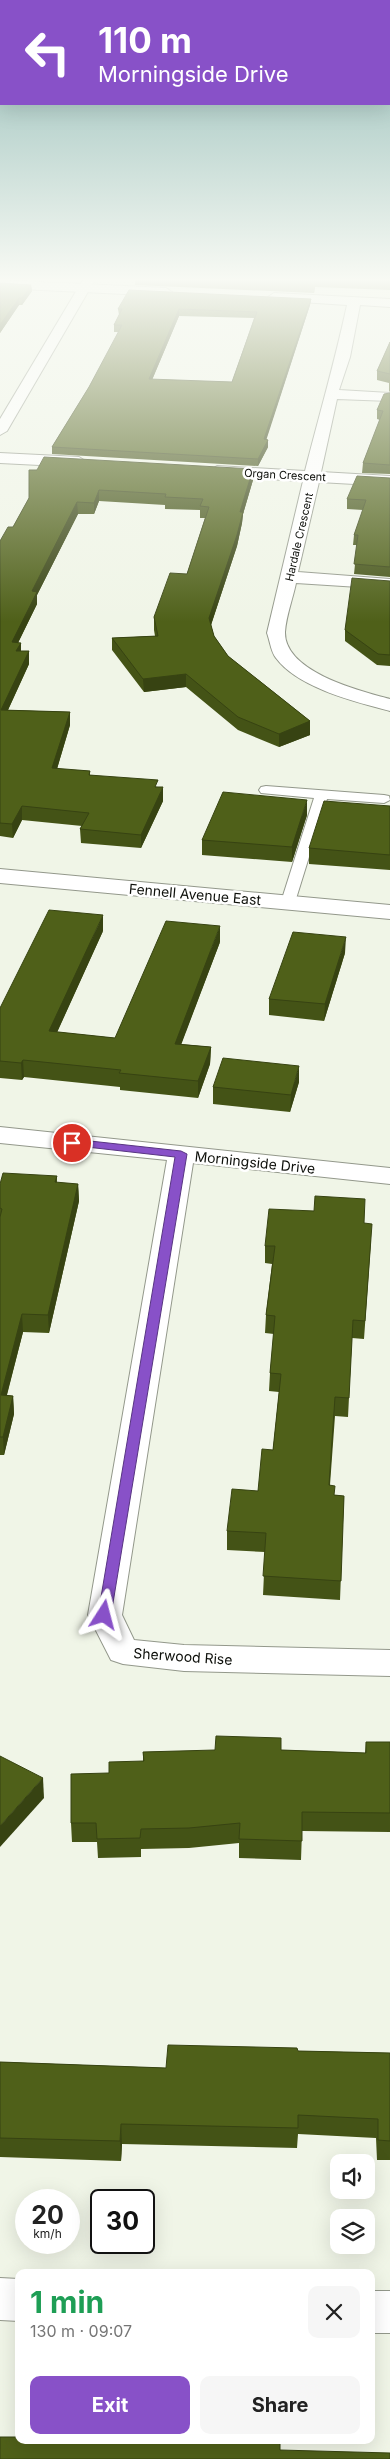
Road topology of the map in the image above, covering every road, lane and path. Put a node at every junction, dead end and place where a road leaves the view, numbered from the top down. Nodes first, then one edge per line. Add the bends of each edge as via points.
1 (22, 393) edge
2 (332, 394) joint
3 (390, 397) edge
4 (0, 431) edge
5 (0, 458) edge
6 (91, 463) edge
7 (206, 470) edge
8 (312, 476) junction
9 (390, 481) edge
10 (290, 577) junction
11 (390, 584) edge
12 (390, 705) edge
13 (266, 790) dead end
14 (322, 794) junction
15 (384, 799) dead end
16 (0, 876) edge
17 (288, 902) junction
18 (390, 912) edge
19 (0, 1135) edge
20 (181, 1154) junction
21 (390, 1176) edge
22 (390, 1663) edge
23 (0, 2299) edge
24 (15, 2300) edge
25 (375, 2312) edge
26 (390, 2312) edge

1 - 4 street
2 - 3 street
2 - 8 street, Hardale Crescent
5 - 6 street
7 - 8 street, Organ Crescent
8 - 9 street, Organ Crescent
8 - 10 street, Hardale Crescent
10 - 11 street
10 - 12 street, Hardale Crescent via 276,633 284,656 296,667 342,692
13 - 14 lane
14 - 15 lane
14 - 17 lane
16 - 17 street, Fennell Avenue East
17 - 18 street, Fennell Avenue East
19 - 20 street, Morningside Drive
20 - 21 street, Morningside Drive
20 - 22 street, Sherwood Rise via 104,1615 123,1652 184,1658
23 - 24 street
25 - 26 street

